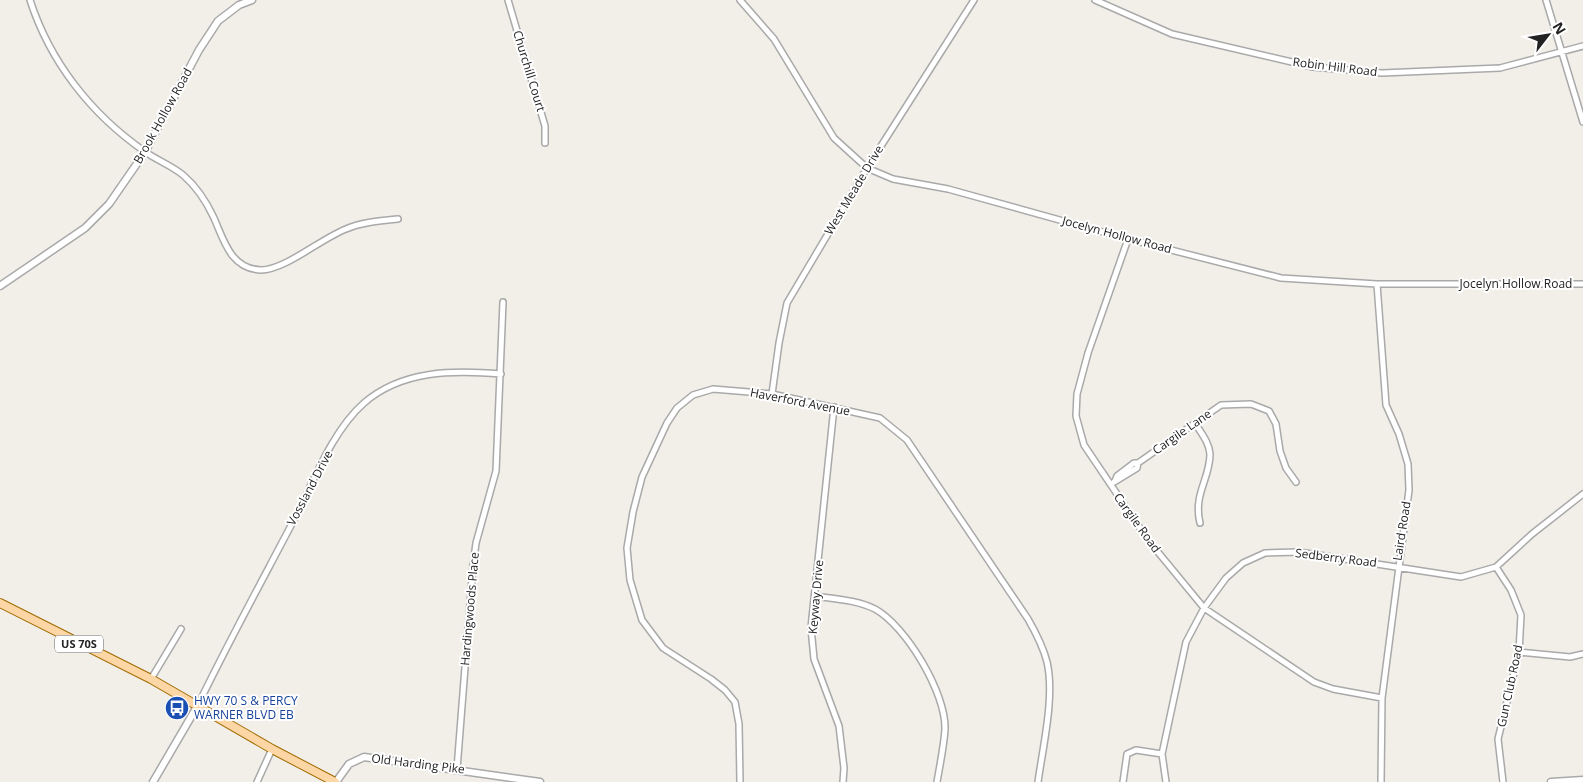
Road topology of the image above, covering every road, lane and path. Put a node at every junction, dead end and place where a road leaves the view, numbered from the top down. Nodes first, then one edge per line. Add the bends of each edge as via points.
1 (30, 0) edge
2 (252, 0) edge
3 (508, 0) edge
4 (740, 0) edge
5 (974, 0) edge
6 (1094, 0) edge
7 (1546, 0) edge
8 (1583, 46) edge
9 (1562, 52) junction
10 (1583, 122) edge
11 (545, 143) dead end
12 (145, 152) junction
13 (867, 168) junction
14 (398, 219) dead end
15 (1128, 239) junction
16 (1377, 284) junction
17 (1583, 284) edge
18 (0, 286) edge
19 (502, 302) dead end
20 (500, 374) junction
21 (772, 394) junction
22 (834, 407) junction
23 (1195, 423) junction
24 (1296, 482) dead end
25 (1109, 485) junction
26 (1583, 494) edge
27 (1200, 524) dead end
28 (1397, 566) junction
29 (1496, 567) junction
30 (815, 596) junction
31 (0, 604) edge
32 (1204, 608) junction
33 (181, 629) dead end
34 (1519, 652) junction
35 (1583, 654) edge
36 (151, 680) junction
37 (1382, 698) junction
38 (198, 705) junction
39 (272, 749) junction
40 (1162, 754) junction
41 (457, 769) junction
42 (1583, 780) edge
43 (153, 782) edge
44 (257, 782) edge
45 (336, 782) edge
46 (540, 782) edge
47 (740, 782) edge
48 (843, 782) edge
49 (937, 782) edge
50 (1038, 782) edge
51 (1123, 782) edge
52 (1166, 782) edge
53 (1382, 782) edge
54 (1503, 782) edge
55 (1551, 782) edge

1 - 12 street via 45,41 68,78 109,125
2 - 12 street, Brook Hollow Road via 239,4 218,21
3 - 11 street, Churchill Court via 545,126
4 - 13 street, Jocelyn Hollow Road via 774,39 834,138
5 - 13 street, West Meade Drive
6 - 9 street, Robin Hill Road via 1172,34 1313,67 1382,73 1446,72 1500,68
7 - 9 street
8 - 9 street, Robin Hill Road
9 - 10 street
12 - 14 street via 183,175 208,208 228,252 242,264 260,270 276,268 345,229
12 - 18 street, Brook Hollow Road via 109,204 86,228
13 - 15 street, Jocelyn Hollow Road via 893,178 987,199
13 - 21 street, West Meade Drive via 787,303
15 - 16 street, Jocelyn Hollow Road via 1281,278
15 - 25 street, Cargile Road via 1077,394 1078,429 1091,459
16 - 17 street, Jocelyn Hollow Road
16 - 28 street, Laird Road via 1386,405 1408,464 1409,490
19 - 20 street, Hardingwoods Place
20 - 38 street, Vossland Drive via 417,375 364,402 350,417 320,466
20 - 41 street, Hardingwoods Place via 496,471 476,543
21 - 22 street, Haverford Avenue
21 - 47 street, Haverford Avenue via 713,389 692,395 677,408 642,477 627,548 635,601 651,634 663,648 726,690 735,702 739,724
22 - 30 street, Keyway Drive
22 - 50 street, Haverford Avenue via 880,418 907,440 1042,644 1049,693
23 - 24 street, Cargile Lane via 1221,405 1251,404 1269,411 1276,424 1286,468
23 - 25 street, Cargile Lane via 1138,464 1137,468
23 - 27 street via 1207,441 1210,455 1196,509
25 - 32 street, Cargile Road via 1148,540
26 - 29 street, Sedberry Road
28 - 29 street, Sedberry Road via 1461,577
28 - 32 street, Sedberry Road via 1299,552 1265,553 1242,562
28 - 37 street, Laird Road
29 - 34 street, Gun Club Road via 1511,590 1521,615
30 - 48 street, Keyway Drive via 814,659 839,726
30 - 49 street via 853,602 877,610 894,625 923,665 943,710 945,728
31 - 36 main road, US 70S
32 - 37 street, Cargile Road via 1314,682
32 - 40 street, Sedberry Road via 1186,642
33 - 36 street
34 - 35 street
34 - 54 street, Gun Club Road via 1498,739
36 - 38 main road, US 70S
37 - 53 street, Laird Road
38 - 39 main road, US 70S
38 - 43 street
39 - 44 street
39 - 45 main road, US 70S
40 - 51 street via 1136,750 1127,754
40 - 52 street, Sedberry Road
41 - 45 street, Old Harding Pike via 364,757 349,764
41 - 46 street, Old Harding Pike
42 - 55 street

